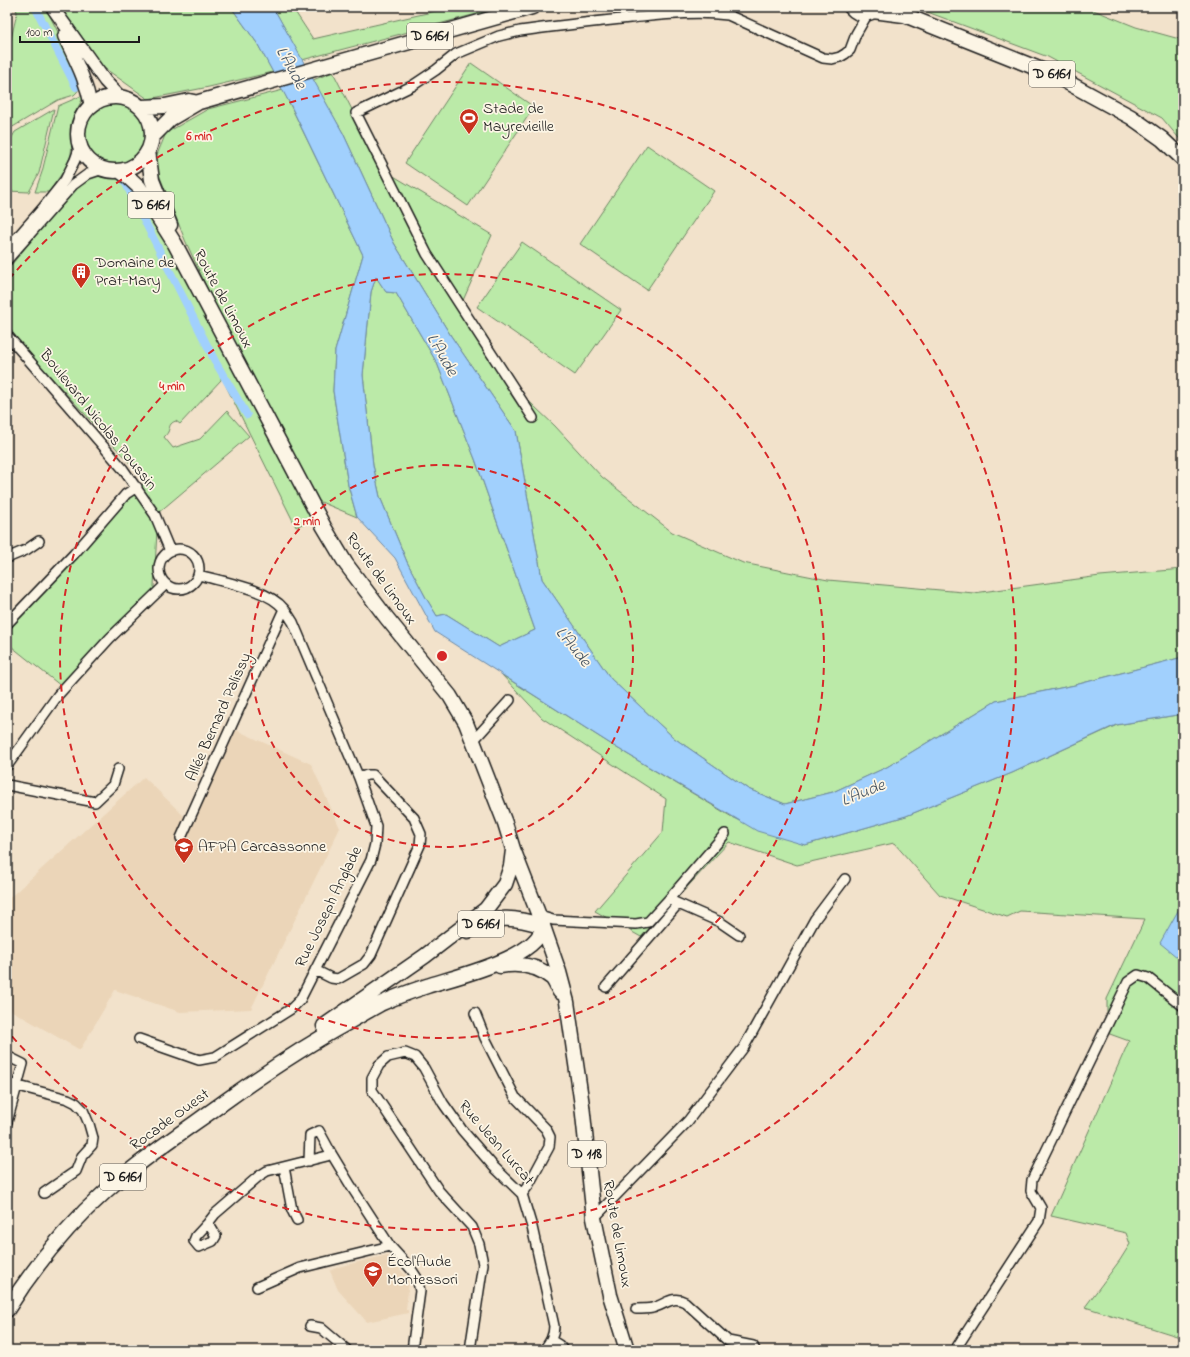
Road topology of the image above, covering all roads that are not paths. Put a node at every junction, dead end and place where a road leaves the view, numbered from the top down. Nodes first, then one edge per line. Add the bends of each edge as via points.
1 (52, 7) edge
2 (532, 7) edge
3 (893, 7) edge
4 (864, 10) edge
5 (907, 16) junction
6 (856, 34) junction
7 (120, 97) junction
8 (199, 102) junction
9 (91, 106) junction
10 (142, 108) junction
11 (153, 136) junction
12 (80, 146) junction
13 (148, 151) junction
14 (1183, 159) edge
15 (103, 169) junction
16 (120, 171) junction
17 (175, 244) junction
18 (7, 249) edge
19 (7, 260) edge
20 (7, 335) edge
21 (533, 418) dead end
22 (136, 487) junction
23 (39, 541) dead end
24 (170, 551) junction
25 (7, 558) edge
26 (199, 575) junction
27 (166, 584) junction
28 (284, 609) junction
29 (7, 624) edge
30 (510, 700) dead end
31 (473, 741) junction
32 (7, 766) edge
33 (118, 769) dead end
34 (358, 778) junction
35 (7, 785) edge
36 (505, 823) junction
37 (724, 834) dead end
38 (181, 838) dead end
39 (513, 849) junction
40 (845, 880) dead end
41 (668, 900) junction
42 (678, 904) junction
43 (547, 921) junction
44 (463, 928) joint
45 (739, 935) dead end
46 (425, 956) junction
47 (315, 970) junction
48 (480, 970) junction
49 (606, 987) dead end
50 (567, 1002) junction
51 (1183, 1006) edge
52 (475, 1013) dead end
53 (139, 1039) dead end
54 (7, 1056) edge
55 (266, 1072) junction
56 (7, 1083) edge
57 (17, 1086) junction
58 (7, 1122) edge
59 (331, 1153) junction
60 (309, 1161) junction
61 (284, 1167) junction
62 (44, 1194) dead end
63 (522, 1194) junction
64 (594, 1218) junction
65 (297, 1220) dead end
66 (208, 1223) dead end
67 (390, 1246) junction
68 (257, 1288) dead end
69 (636, 1309) dead end
70 (7, 1310) edge
71 (310, 1326) dead end
72 (551, 1340) junction
73 (626, 1348) edge
74 (347, 1350) edge
75 (412, 1350) edge
76 (470, 1350) edge
77 (544, 1350) edge
78 (563, 1350) edge
79 (755, 1350) edge
80 (955, 1350) edge

1 - 7 main road via 105,81
1 - 9 main road via 76,58 88,89
2 - 8 main road, D 6161
3 - 5 main road, D 6161
4 - 5 main road, D 6161
4 - 6 street
4 - 6 street
5 - 14 main road, D 6161 via 1054,75 1131,117 1162,139
6 - 21 street via 850,50 832,59 823,58 728,15 714,13 658,15 520,31 499,36 456,54 412,86 356,113 427,254
7 - 9 main road via 104,98
7 - 10 main road via 132,100
8 - 10 main road, D 6161 via 189,101
8 - 11 main road, D 6161 via 170,119
9 - 12 main road via 80,124
10 - 11 main road via 150,121
11 - 13 main road
12 - 15 main road via 88,160
12 - 18 street via 65,180
13 - 16 main road via 136,165
13 - 17 main road, D 6161 via 152,180
15 - 16 main road
15 - 19 street via 88,174 73,185
16 - 17 main road, D 6161 via 139,187
17 - 31 main road, Route de Limoux / D 6161 via 346,564 450,696
20 - 22 street, Boulevard Nicolas Poussin via 124,469
22 - 24 street, Boulevard Nicolas Poussin via 155,515
22 - 29 street
23 - 25 street
24 - 26 street via 183,549 190,552 196,557
24 - 27 street via 159,566 161,578
26 - 27 street via 191,586 185,589 176,589
26 - 28 street, Rue Joseph Anglade via 261,593
27 - 32 street via 110,638 58,695
28 - 34 street, Rue Joseph Anglade via 293,622
28 - 38 street, Allée Bernard Palissy
30 - 31 street
31 - 36 main road, Route de Limoux / D 6161
33 - 35 street via 113,785 95,802
34 - 47 street, Rue Joseph Anglade via 376,826 375,844 371,860
34 - 47 street via 373,776 414,818 421,834 420,845 371,955 364,964 338,979
36 - 39 main road, D 6161
36 - 43 main road, D 6161 via 518,845
37 - 41 street
39 - 43 main road, D 6161
39 - 44 main road, D 6161 / D 6161 via 512,866 505,884 486,909
40 - 64 street via 815,919 744,1047 688,1121
41 - 42 street
41 - 43 street via 648,922 636,924
42 - 45 street via 720,922
42 - 49 street
43 - 46 main road, D 6161 / D 6161 via 496,919 476,926
43 - 48 main road, Rocade Ouest / D 6161 via 537,939 520,953
43 - 50 main road, D 118
44 - 46 main road, Rocade Ouest / D 6161
46 - 55 main road, Rocade Ouest via 304,1040
47 - 53 street, Rue Joseph Anglade via 300,1000 291,1009 215,1058 199,1060
48 - 50 main road, Rocade Ouest / D 6161 via 513,964 540,970 553,979
48 - 55 main road, Rocade Ouest / D 6161 via 379,1005
50 - 64 main road, Route de Limoux / D 118 via 582,1105
51 - 80 street via 1148,978 1138,974 1128,982 1032,1180 1031,1191 1041,1208 1039,1221
52 - 63 street via 515,1097 546,1129 550,1137 549,1148
54 - 57 street via 23,1064
55 - 70 main road, Rocade Ouest / D 6161 via 146,1158 108,1189 52,1247 25,1281
56 - 57 street
57 - 58 street
57 - 62 street via 76,1103 83,1110 93,1138 92,1145 82,1156 76,1172
59 - 60 street
59 - 60 street via 320,1131 310,1135
59 - 67 street
60 - 61 street
61 - 65 street via 292,1210
61 - 66 street via 259,1176
63 - 72 street, Rue Jean Lurcat via 552,1316 554,1334
63 - 76 street, Rue Jean Lurcat via 462,1130 415,1057 405,1053 388,1057 378,1066 372,1078 372,1090 439,1191 472,1227 479,1244 483,1264
64 - 73 main road, Route de Limoux / D 118 via 612,1305
67 - 68 street via 300,1268
67 - 75 street via 411,1269 417,1278 420,1291
69 - 79 street via 652,1308 679,1299 728,1341 753,1346
71 - 74 street via 321,1328
72 - 77 street
72 - 78 street

